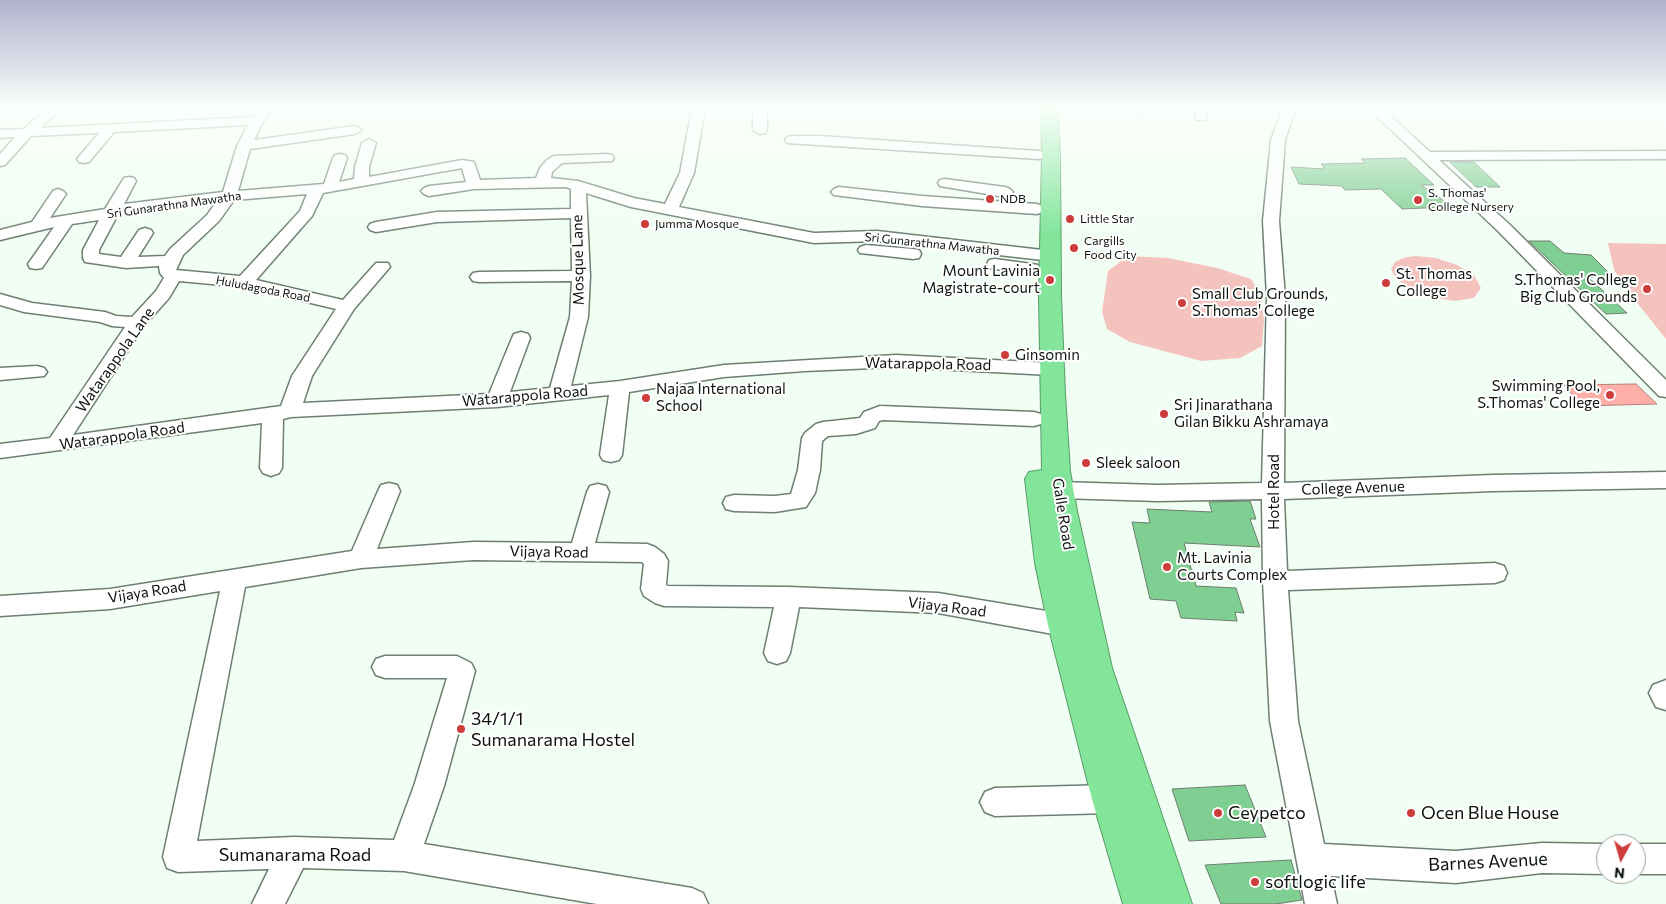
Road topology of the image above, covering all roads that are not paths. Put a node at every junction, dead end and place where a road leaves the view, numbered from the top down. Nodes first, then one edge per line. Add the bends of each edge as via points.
1 (11, 150) edge
2 (92, 150) edge
3 (243, 150) edge
4 (367, 150) edge
5 (692, 150) edge
6 (968, 150) edge
7 (1039, 150) edge
8 (1050, 150) edge
9 (1277, 150) edge
10 (1421, 150) edge
11 (1039, 155) junction
12 (1666, 155) edge
13 (1427, 156) junction
14 (340, 158) dead end
15 (607, 158) dead end
16 (84, 159) dead end
17 (0, 162) edge
18 (129, 181) dead end
19 (543, 182) junction
20 (944, 183) dead end
21 (355, 184) junction
22 (474, 185) junction
23 (578, 185) junction
24 (324, 188) junction
25 (430, 191) dead end
26 (839, 192) dead end
27 (58, 194) dead end
28 (229, 196) junction
29 (1037, 201) junction
30 (671, 209) junction
31 (112, 212) junction
32 (578, 213) junction
33 (67, 220) junction
34 (38, 225) junction
35 (376, 227) dead end
36 (145, 233) dead end
37 (0, 235) edge
38 (866, 250) dead end
39 (1039, 260) junction
40 (126, 263) junction
41 (36, 264) dead end
42 (382, 267) dead end
43 (172, 269) junction
44 (581, 276) junction
45 (479, 278) dead end
46 (244, 282) junction
47 (0, 299) edge
48 (347, 306) junction
49 (138, 323) junction
50 (521, 338) dead end
51 (1042, 368) junction
52 (37, 372) dead end
53 (0, 374) edge
54 (620, 387) junction
55 (1666, 391) edge
56 (559, 393) junction
57 (497, 400) junction
58 (282, 412) junction
59 (1034, 419) junction
60 (56, 445) junction
61 (0, 451) edge
62 (610, 455) dead end
63 (271, 468) dead end
64 (1666, 480) edge
65 (1049, 488) junction
66 (390, 491) dead end
67 (1273, 491) junction
68 (598, 492) dead end
69 (734, 503) dead end
70 (581, 553) junction
71 (361, 559) junction
72 (1495, 573) dead end
73 (235, 578) junction
74 (1275, 581) junction
75 (789, 597) junction
76 (0, 606) edge
77 (1064, 625) junction
78 (777, 653) dead end
79 (385, 667) dead end
80 (1666, 692) edge
81 (1666, 698) edge
82 (1111, 799) junction
83 (995, 802) dead end
84 (294, 852) junction
85 (404, 856) junction
86 (1311, 859) junction
87 (1596, 859) edge
88 (1646, 859) edge
89 (1666, 860) edge
90 (268, 904) edge
91 (687, 904) edge
92 (1144, 904) edge
93 (1171, 904) edge
94 (1321, 904) edge

1 - 17 street
2 - 16 street
3 - 28 street
4 - 21 street
5 - 30 street via 688,173
6 - 11 street
7 - 11 highway, Galle Road
8 - 39 highway, Galle Road via 1051,173
9 - 67 street, Hotel Road via 1271,221 1276,297
10 - 13 street
11 - 29 highway, Galle Road
12 - 13 street
13 - 55 street via 1504,228
14 - 24 street
15 - 19 street via 559,159 545,171
18 - 31 street
19 - 22 street, Sri Gunarathna Mawatha
19 - 23 street, Sri Gunarathna Mawatha
20 - 29 street
21 - 22 street, Sri Gunarathna Mawatha via 462,164 469,165
21 - 24 street, Sri Gunarathna Mawatha
22 - 25 street, Sri Gunarathna Mawatha
23 - 30 street, Sri Gunarathna Mawatha via 631,202
23 - 32 street, Mosque Lane
24 - 28 street, Sri Gunarathna Mawatha
24 - 46 street via 307,213
26 - 29 street via 922,201
27 - 34 street
28 - 31 street, Sri Gunarathna Mawatha
28 - 43 street via 213,218 176,252
29 - 39 highway, Galle Road
30 - 39 street, Sri Gunarathna Mawatha via 792,235 814,238 877,236
31 - 33 street, Sri Gunarathna Mawatha
31 - 40 street, Huludagoda Road via 91,250 91,258
32 - 35 street via 437,217
32 - 44 street, Mosque Lane
33 - 34 street, Sri Gunarathna Mawatha
33 - 41 street
34 - 37 street, Sri Gunarathna Mawatha
36 - 40 street
38 - 39 street via 982,262
39 - 51 highway, Galle Road
40 - 43 street, Huludagoda Road
42 - 48 street
43 - 46 street, Huludagoda Road
43 - 49 street, Watarappola Lane via 163,294
44 - 45 street
44 - 56 street, Mosque Lane via 579,317
46 - 48 street, Huludagoda Road
47 - 49 street via 30,308
48 - 58 street
49 - 60 street, Watarappola Lane
50 - 57 street
51 - 54 street, Watarappola Road via 896,361 805,364 724,371
51 - 59 highway, Galle Road
51 - 65 highway, Galle Road via 1053,434
52 - 53 street
54 - 56 street, Watarappola Road
54 - 62 street
56 - 57 street, Watarappola Road
57 - 58 street, Watarappola Road
58 - 60 street, Watarappola Road
58 - 63 street
59 - 65 highway, Galle Road
59 - 69 street via 880,413 868,423 823,429 812,438 804,493 798,501
60 - 61 street, Watarappola Road
64 - 67 street, College Avenue
65 - 67 street, College Avenue via 1158,493
65 - 77 highway, Galle Road via 1050,563
65 - 93 highway, Galle Road via 1070,559 1095,668
66 - 71 street
67 - 74 street, Hotel Road
68 - 70 street
70 - 71 street, Vijaya Road via 473,551
70 - 75 street, Vijaya Road via 647,553 656,561 653,589 664,596
71 - 73 street, Vijaya Road
72 - 74 street
73 - 76 street, Vijaya Road via 110,599
73 - 84 street, Sumanarama Road via 178,857
74 - 86 street, Hotel Road via 1284,721
75 - 77 street, Vijaya Road via 938,603
75 - 78 street
77 - 82 highway, Galle Road
79 - 85 street via 457,667 462,671
80 - 81 street via 1663,693
82 - 83 street
82 - 92 highway, Galle Road
84 - 85 street, Sumanarama Road
84 - 90 street
85 - 91 street, Sumanarama Road
86 - 87 street, Barnes Avenue via 1456,867 1542,858
86 - 94 street, Hotel Road
88 - 89 street

